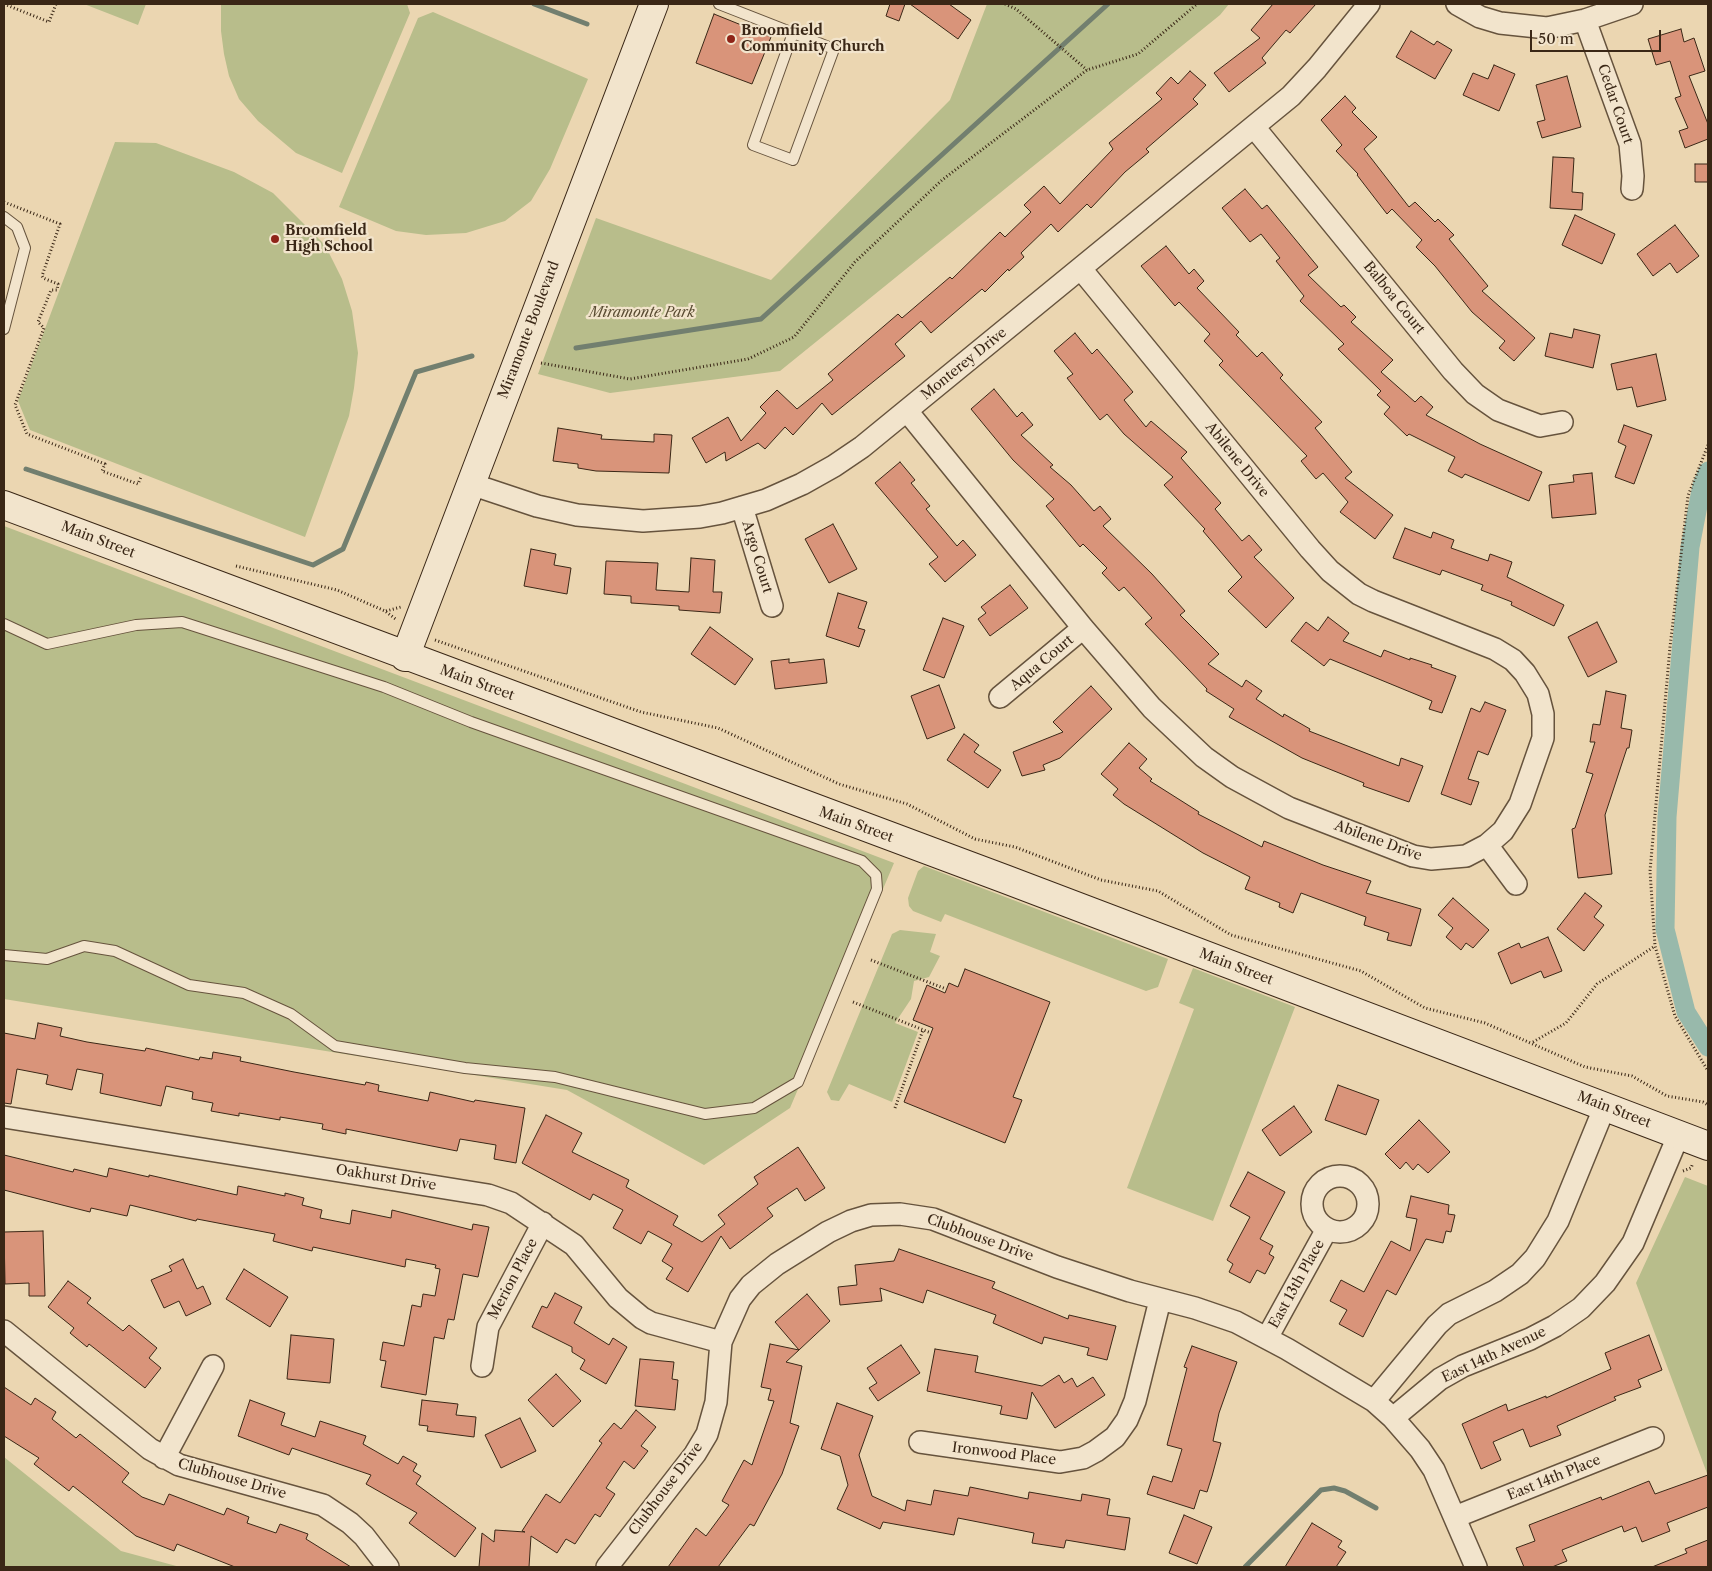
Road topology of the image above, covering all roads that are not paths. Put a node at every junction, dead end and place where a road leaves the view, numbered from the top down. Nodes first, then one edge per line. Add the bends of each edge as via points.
1 (654, 4) edge
2 (719, 4) edge
3 (1369, 4) edge
4 (1457, 4) edge
5 (1632, 4) edge
6 (1586, 20) junction
7 (793, 34) junction
8 (1254, 127) junction
9 (1632, 189) dead end
10 (4, 217) edge
11 (1081, 269) junction
12 (4, 329) edge
13 (907, 411) junction
14 (1562, 422) dead end
15 (471, 484) junction
16 (4, 505) edge
17 (742, 507) junction
18 (772, 606) dead end
19 (4, 624) edge
20 (1083, 628) junction
21 (410, 645) junction
22 (1000, 697) dead end
23 (1487, 845) junction
24 (1516, 884) dead end
25 (4, 955) edge
26 (1605, 1106) junction
27 (4, 1117) edge
28 (1679, 1134) junction
29 (1708, 1146) edge
30 (543, 1223) junction
31 (1327, 1229) dead end
32 (1160, 1300) junction
33 (4, 1332) edge
34 (1267, 1338) junction
35 (721, 1342) junction
36 (213, 1366) dead end
37 (482, 1366) dead end
38 (1374, 1401) junction
39 (1393, 1418) junction
40 (1653, 1438) dead end
41 (920, 1442) dead end
42 (164, 1458) junction
43 (1455, 1517) junction
44 (388, 1567) edge
45 (607, 1567) edge
46 (1476, 1567) edge

1 - 15 main road, Miramonte Boulevard
2 - 7 lane
3 - 8 street, Monterey Drive via 1291,96
4 - 6 street via 1480,17 1524,27 1547,28
5 - 6 street
6 - 9 street, Cedar Court via 1630,144
7 - 7 lane via 834,49 793,160 753,145
8 - 11 street, Monterey Drive
8 - 14 street, Balboa Court via 1475,394 1498,410 1540,426
10 - 12 lane via 17,226 25,248
11 - 13 street, Monterey Drive
11 - 23 street, Abilene Drive via 1330,570 1359,594 1373,601 1495,648 1525,673 1538,694 1543,714 1542,738 1513,818
13 - 17 street, Monterey Drive via 834,466 793,488
13 - 20 street, Abilene Drive
15 - 17 street, Monterey Drive via 537,506 615,520 672,520
15 - 21 main road, Miramonte Boulevard
16 - 21 main road, Main Street
17 - 18 street, Argo Court
19 - 25 lane via 47,644 136,626 182,622 384,687 480,726 862,861 876,875 877,889 798,1082 754,1108 705,1114 555,1077 466,1068 335,1046 291,1014 244,993 189,985 115,951 84,946 47,959
20 - 22 street, Aqua Court
20 - 23 street, Abilene Drive via 1170,727 1204,757 1264,797 1430,860 1466,856
21 - 26 main road, Main Street via 1014,883
23 - 24 street
26 - 28 main road, Main Street
26 - 38 street via 1558,1221 1535,1258 1520,1274 1495,1291 1464,1305 1443,1320
27 - 30 street, Oakhurst Drive via 488,1195 511,1203
28 - 29 main road, Main Street
28 - 39 street, East 14th Avenue via 1633,1243 1610,1277 1587,1302 1546,1331 1440,1379
30 - 35 street, Oakhurst Drive via 574,1245 618,1298 642,1318 659,1326
30 - 37 street, Merion Place via 488,1326
31 - 34 street, East 13th Place
32 - 34 street, Clubhouse Drive via 1220,1317
32 - 35 street, Clubhouse Drive via 1057,1267 933,1220 900,1214 871,1215 828,1232 757,1279 740,1299
32 - 41 street, Ironwood Place via 1130,1414 1115,1437 1096,1451 1083,1458 1060,1462
33 - 42 street, Clubhouse Drive
34 - 38 street, Clubhouse Drive
35 - 45 street, Clubhouse Drive via 716,1402 707,1434
36 - 42 street
38 - 39 street
39 - 43 street via 1434,1470
40 - 43 street, East 14th Place
42 - 44 street, Clubhouse Drive via 323,1506 350,1522
43 - 46 street

